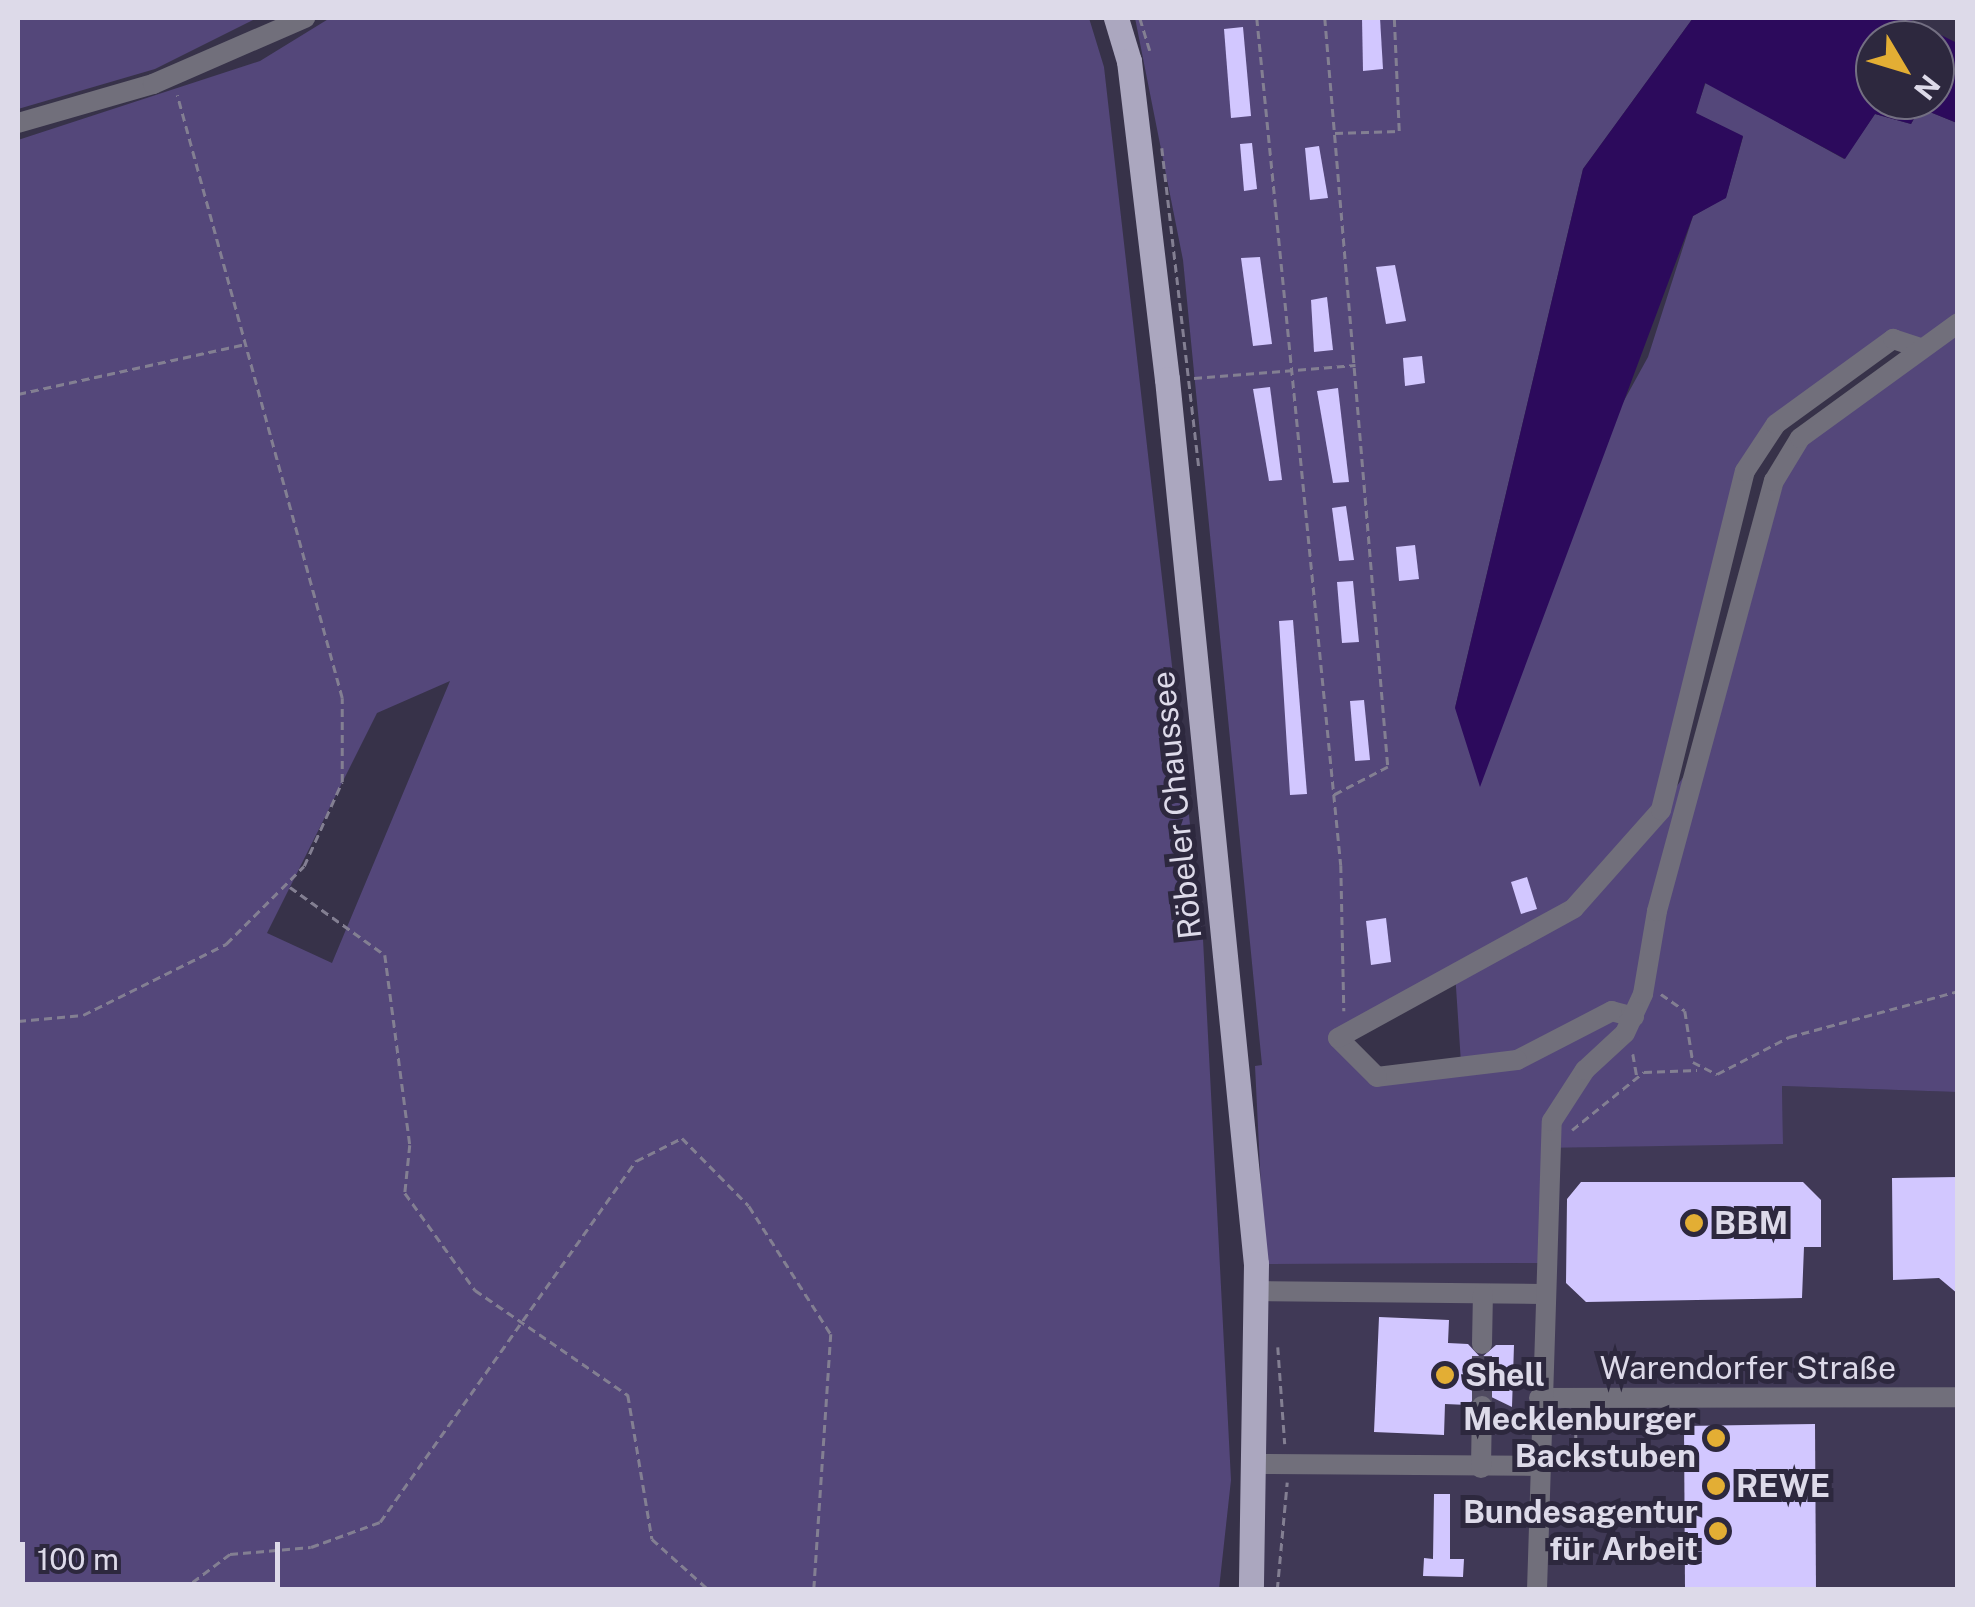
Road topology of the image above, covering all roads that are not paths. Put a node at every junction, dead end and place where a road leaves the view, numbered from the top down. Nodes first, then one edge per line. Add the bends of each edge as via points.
1 (305, 18) edge
2 (1116, 18) edge
3 (18, 123) edge
4 (1958, 323) edge
5 (1920, 348) junction
6 (1630, 1025) junction
7 (1257, 1291) junction
8 (1483, 1294) junction
9 (1542, 1294) junction
10 (1482, 1344) tunnel mouth
11 (1958, 1397) edge
12 (1539, 1398) junction
13 (1482, 1406) tunnel mouth
14 (1259, 1464) junction
15 (1537, 1466) junction
16 (1481, 1468) junction
17 (1251, 1590) edge
18 (1536, 1590) edge

1 - 3 street via 172,77
2 - 7 main road, Röbeler Chaussee via 1129,60 1167,379
4 - 5 street
5 - 6 street via 1800,438 1774,481
5 - 6 street via 1893,339 1776,424 1745,471 1661,810 1574,908 1338,1038 1377,1077 1517,1060 1612,1012
6 - 9 street via 1568,1092 1547,1139
7 - 8 street
7 - 14 main road, Röbeler Chaussee
8 - 9 street
8 - 10 street
9 - 12 street
11 - 12 street, Warendorfer Straße
12 - 15 street
13 - 16 street
14 - 16 street
14 - 17 main road, Röbeler Chaussee
15 - 16 street
15 - 18 street

